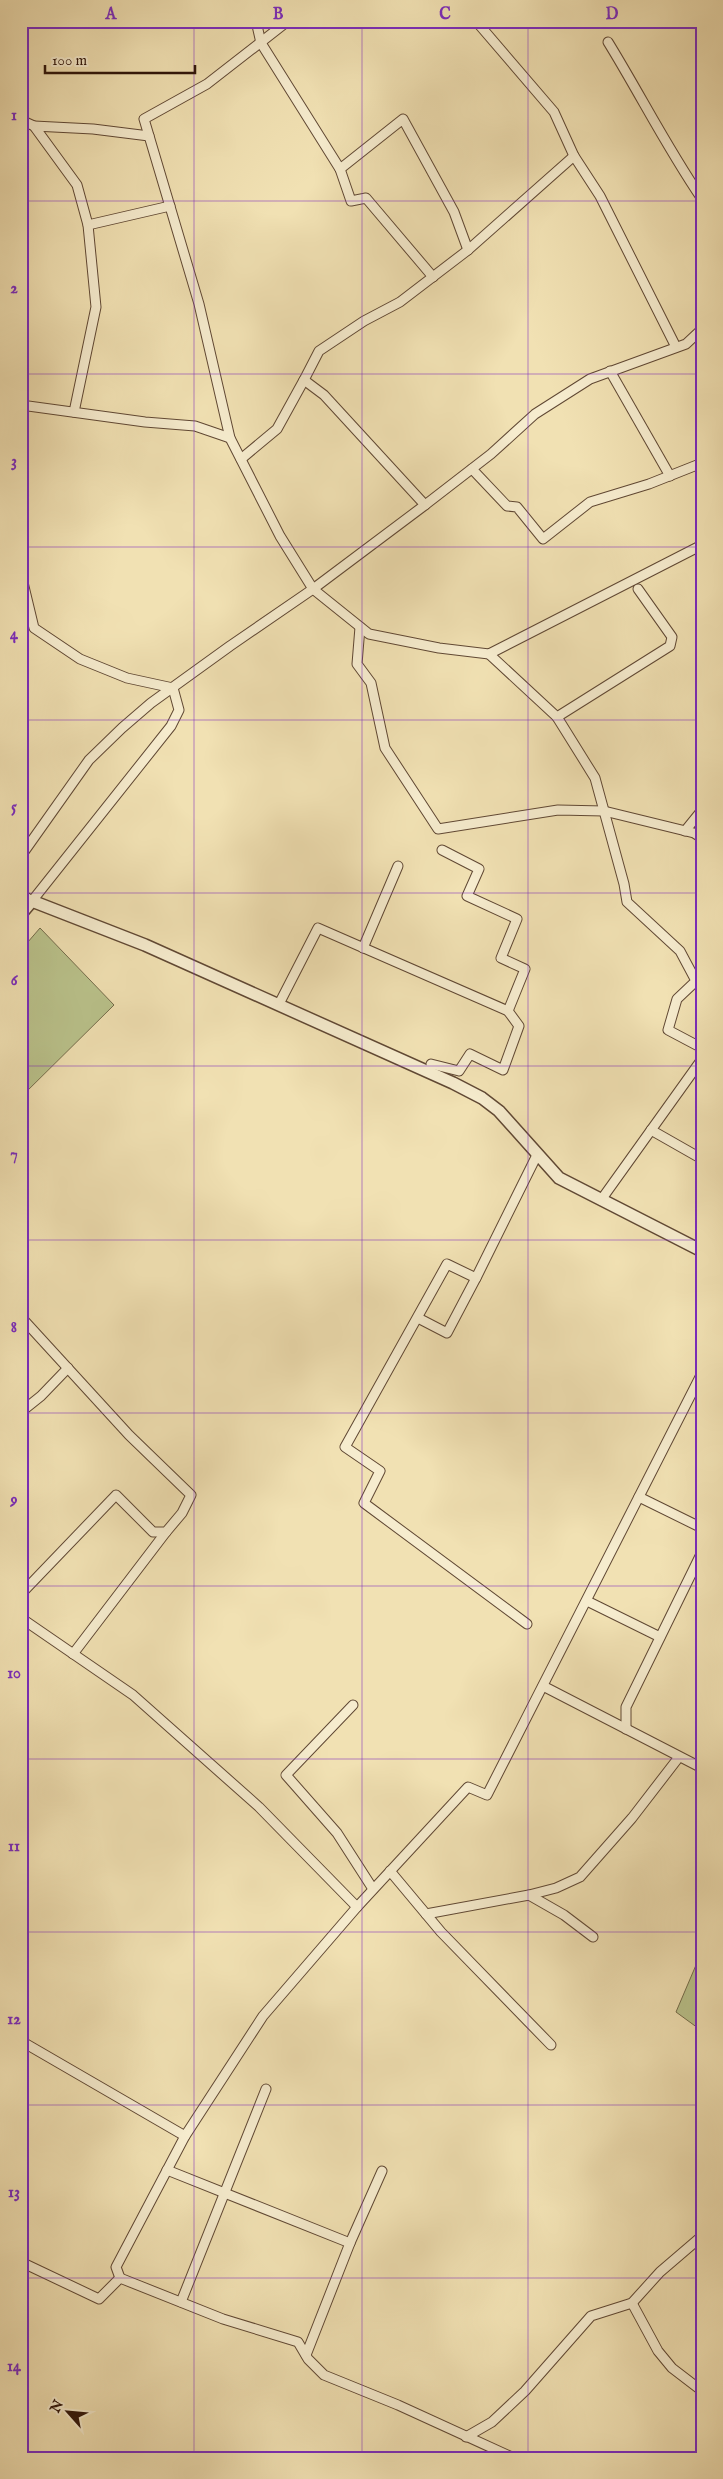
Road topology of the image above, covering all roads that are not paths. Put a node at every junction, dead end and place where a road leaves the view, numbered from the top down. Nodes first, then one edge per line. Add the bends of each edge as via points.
1 (256, 21) edge
2 (288, 21) edge
3 (476, 21) edge
4 (608, 42) dead end
5 (261, 43) junction
6 (21, 120) edge
7 (34, 126) junction
8 (149, 136) junction
9 (574, 156) junction
10 (340, 169) junction
11 (702, 198) edge
12 (170, 206) junction
13 (88, 225) junction
14 (468, 250) junction
15 (433, 277) junction
16 (702, 329) edge
17 (676, 347) junction
18 (610, 371) junction
19 (304, 380) junction
20 (21, 404) edge
21 (74, 412) junction
22 (230, 438) junction
23 (241, 459) junction
24 (702, 463) edge
25 (472, 469) junction
26 (670, 476) junction
27 (425, 505) junction
28 (702, 545) edge
29 (21, 574) edge
30 (314, 589) junction
31 (638, 589) dead end
32 (360, 627) junction
33 (489, 654) junction
34 (173, 688) junction
35 (557, 717) junction
36 (702, 810) edge
37 (604, 811) junction
38 (685, 831) junction
39 (702, 838) edge
40 (442, 850) dead end
41 (21, 856) edge
42 (398, 866) dead end
43 (21, 894) edge
44 (32, 901) junction
45 (21, 914) edge
46 (363, 948) junction
47 (699, 982) edge
48 (279, 1004) junction
49 (508, 1011) junction
50 (702, 1048) edge
51 (702, 1059) edge
52 (431, 1064) dead end
53 (652, 1130) junction
54 (536, 1155) junction
55 (702, 1159) edge
56 (600, 1200) junction
57 (702, 1251) edge
58 (476, 1278) junction
59 (21, 1317) edge
60 (418, 1318) junction
61 (68, 1368) junction
62 (702, 1373) edge
63 (698, 1392) edge
64 (21, 1412) edge
65 (640, 1497) junction
66 (702, 1528) edge
67 (166, 1532) junction
68 (702, 1552) edge
69 (21, 1594) edge
70 (587, 1601) junction
71 (21, 1618) edge
72 (527, 1624) dead end
73 (660, 1637) junction
74 (74, 1654) junction
75 (543, 1686) junction
76 (353, 1705) dead end
77 (626, 1729) junction
78 (679, 1756) junction
79 (702, 1768) edge
80 (390, 1871) junction
81 (373, 1889) junction
82 (529, 1895) junction
83 (357, 1906) junction
84 (426, 1914) junction
85 (594, 1938) dead end
86 (21, 2041) edge
87 (551, 2045) dead end
88 (266, 2089) dead end
89 (185, 2136) junction
90 (167, 2170) junction
91 (382, 2172) dead end
92 (225, 2193) junction
93 (702, 2236) edge
94 (350, 2243) junction
95 (21, 2262) edge
96 (120, 2278) junction
97 (181, 2302) junction
98 (632, 2303) junction
99 (306, 2355) junction
100 (702, 2391) edge
101 (466, 2436) junction
102 (514, 2458) edge

1 - 5 street
2 - 5 street
3 - 9 street via 554,112
4 - 11 street via 642,96 676,162
5 - 8 street via 207,84 144,119
5 - 10 street
6 - 7 street
7 - 8 street
7 - 13 street via 77,185
8 - 12 street
9 - 14 street
9 - 17 street via 600,196
10 - 14 street via 403,119 454,212
10 - 15 street via 351,201 366,198
12 - 13 street
12 - 22 street via 199,304
13 - 21 street via 96,307
14 - 15 street
15 - 19 street via 400,302 319,351
16 - 17 street via 686,344
17 - 18 street
18 - 25 street via 590,379 535,414
18 - 26 street
19 - 23 street via 278,429
19 - 27 street via 324,395
20 - 21 street
21 - 22 street via 195,426
22 - 23 street
23 - 30 street via 280,536
24 - 26 street
25 - 26 street via 507,506 517,507 543,539 590,502
25 - 27 street
27 - 30 street
28 - 33 street
29 - 34 street via 34,628 80,659 127,678
30 - 32 street
30 - 34 street
31 - 35 street via 672,637 670,646
32 - 33 street via 369,634
32 - 37 street via 358,664 371,683 385,748 438,829 558,810
33 - 35 street
34 - 41 street via 89,760
34 - 44 street via 180,710 171,726
35 - 37 street via 594,778
36 - 38 street
37 - 38 street
37 - 47 street via 627,902 680,951
38 - 39 street
40 - 49 street via 479,869 467,896 517,920 501,958 525,969
42 - 46 street
43 - 44 street
44 - 45 street
44 - 48 street via 145,944
46 - 48 street via 318,928
46 - 49 street
47 - 50 street via 677,1000 668,1030
48 - 54 street via 482,1098 499,1111
49 - 52 street via 519,1026 503,1070 470,1054 459,1071
51 - 53 street
53 - 55 street
53 - 56 street
54 - 56 street via 559,1178
54 - 58 street
56 - 57 street
58 - 60 street via 447,1264
58 - 60 street via 447,1333
59 - 61 street
60 - 72 street via 345,1447 380,1471 364,1503
61 - 64 street via 42,1396
61 - 67 street via 129,1435 191,1495 182,1513
62 - 63 street
63 - 65 street
65 - 66 street
65 - 70 street
67 - 69 street via 153,1532 116,1495
67 - 74 street
68 - 73 street
70 - 73 street
70 - 75 street
71 - 74 street
73 - 77 street via 626,1707
74 - 83 street via 133,1695 259,1807
75 - 77 street
75 - 80 street via 488,1795 468,1787
76 - 81 street via 286,1775 337,1833
77 - 78 street
78 - 79 street
78 - 82 street via 632,1818 580,1877
80 - 81 street
80 - 84 street
81 - 83 street
82 - 84 street
82 - 85 street via 564,1915
83 - 89 street via 263,2016
84 - 87 street
86 - 89 street
88 - 92 street
89 - 90 street
90 - 92 street
90 - 96 street via 116,2267
91 - 94 street
92 - 94 street
92 - 97 street
93 - 98 street via 660,2272
94 - 99 street
95 - 96 street via 99,2299
96 - 97 street
97 - 99 street via 298,2342
98 - 100 street via 658,2351 672,2368
98 - 101 street via 591,2316 525,2391 492,2422
99 - 101 street via 324,2375
101 - 102 street

